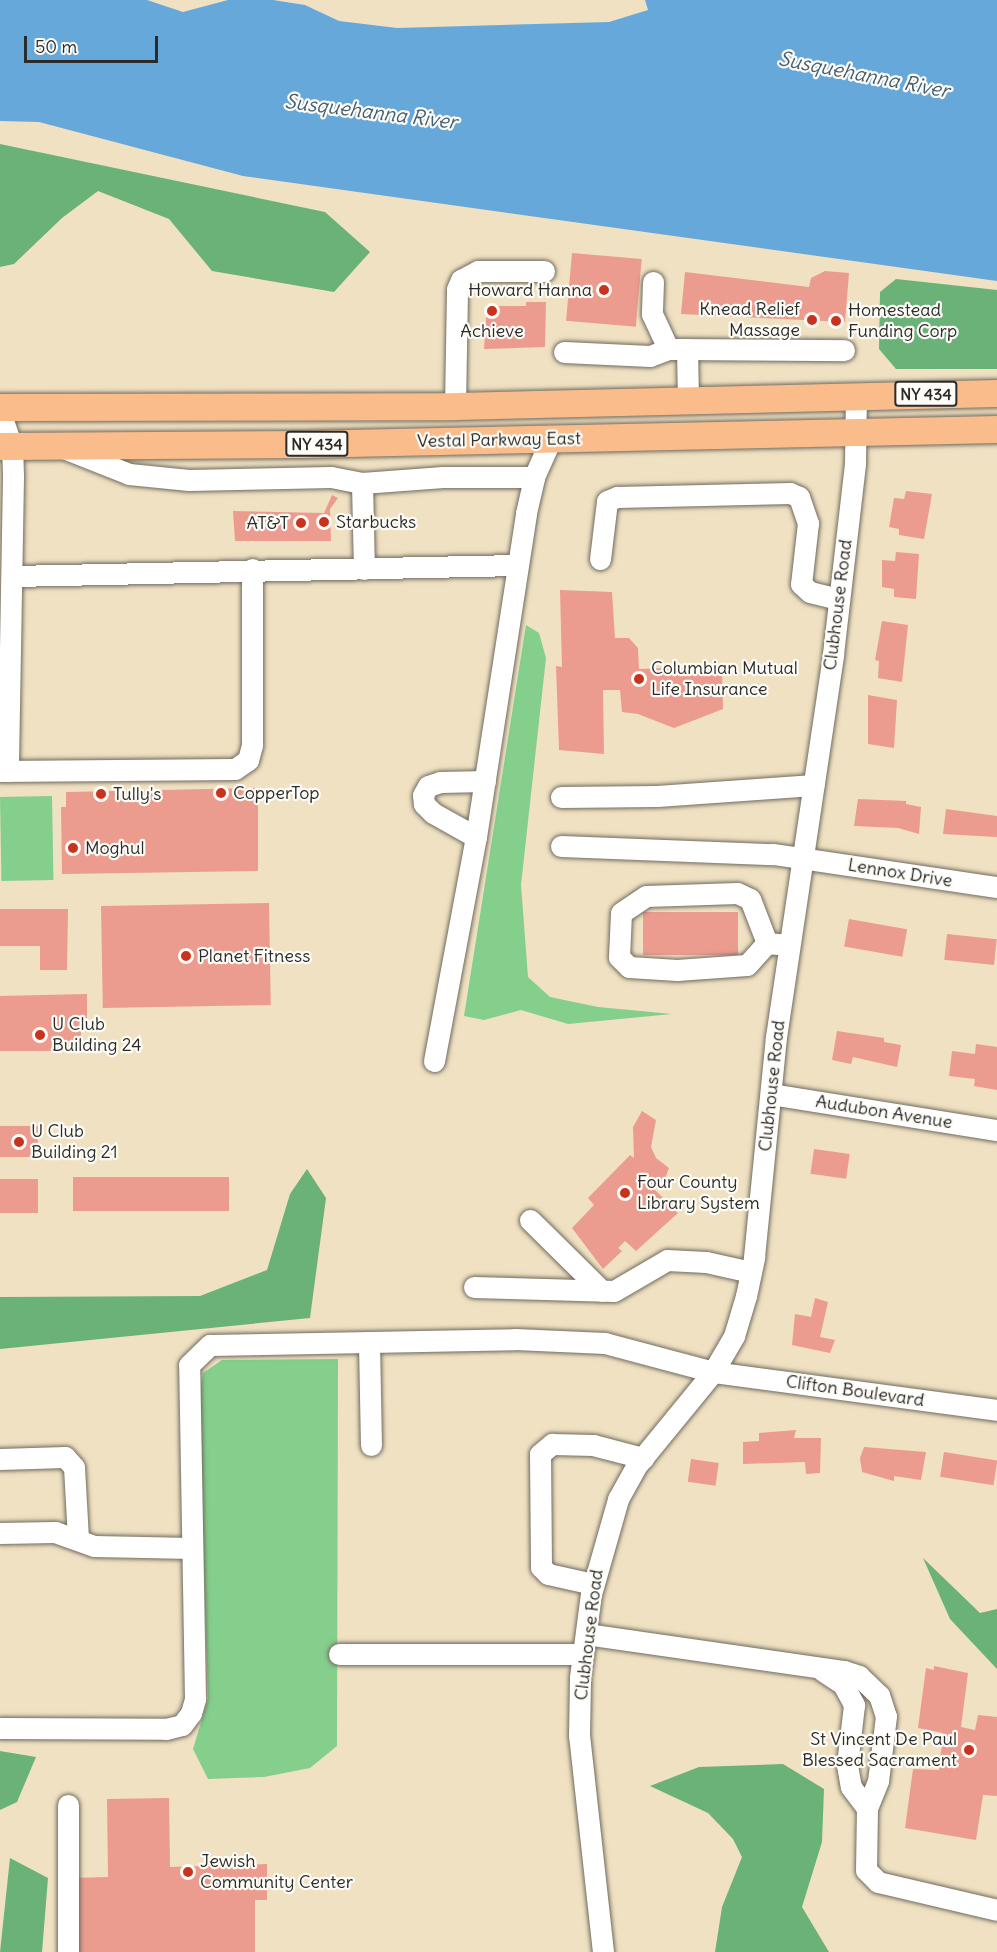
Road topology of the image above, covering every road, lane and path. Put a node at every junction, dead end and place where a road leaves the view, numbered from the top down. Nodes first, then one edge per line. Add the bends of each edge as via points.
1 (544, 271) dead end
2 (653, 282) dead end
3 (677, 349) junction
4 (844, 350) dead end
5 (564, 352) dead end
6 (997, 393) edge
7 (856, 395) junction
8 (688, 400) junction
9 (455, 406) junction
10 (0, 407) edge
11 (0, 412) edge
12 (997, 429) edge
13 (857, 430) junction
14 (550, 439) junction
15 (57, 445) junction
16 (6, 446) edge
17 (534, 477) junction
18 (362, 483) junction
19 (600, 559) dead end
20 (517, 565) junction
21 (252, 569) junction
22 (364, 569) junction
23 (13, 576) junction
24 (839, 599) junction
25 (0, 651) edge
26 (9, 694) junction
27 (4, 771) edge
28 (485, 781) junction
29 (814, 785) junction
30 (561, 797) dead end
31 (476, 837) junction
32 (561, 846) dead end
33 (803, 857) junction
34 (997, 887) edge
35 (767, 943) junction
36 (789, 945) junction
37 (434, 1061) dead end
38 (771, 1094) junction
39 (997, 1130) edge
40 (530, 1220) dead end
41 (751, 1272) junction
42 (474, 1287) dead end
43 (602, 1291) junction
44 (369, 1342) junction
45 (713, 1372) junction
46 (997, 1410) edge
47 (371, 1445) dead end
48 (642, 1458) junction
49 (0, 1459) edge
50 (0, 1533) edge
51 (78, 1539) junction
52 (192, 1548) junction
53 (593, 1584) junction
54 (585, 1644) junction
55 (339, 1654) dead end
56 (823, 1671) junction
57 (0, 1728) edge
58 (68, 1805) dead end
59 (867, 1808) junction
60 (997, 1910) edge
61 (68, 1952) edge
62 (603, 1952) edge

1 - 9 street via 478,271 461,280 457,289
2 - 3 street via 652,314
3 - 4 street
3 - 5 street via 650,356
3 - 8 street
6 - 7 main road, Vestal Parkway East / NY 434
7 - 8 main road, Vestal Parkway East / NY 434
7 - 13 street, Clubhouse Road
8 - 9 main road, Vestal Parkway East / NY 434
9 - 10 main road, Vestal Parkway East / NY 434
11 - 16 street
12 - 13 main road, Vestal Parkway East / NY 434
13 - 14 main road, Vestal Parkway East / NY 434
13 - 24 street, Clubhouse Road
14 - 15 main road, Vestal Parkway East / NY 434
14 - 17 street
15 - 16 main road, Vestal Parkway East / NY 434
15 - 18 street via 129,474 194,482 331,477
16 - 23 street
17 - 18 street via 443,477
17 - 20 street
18 - 22 street
19 - 24 street via 607,501 617,497 790,493 799,497 808,523 801,584 804,590
20 - 22 street
20 - 28 street
21 - 22 street
21 - 23 street
21 - 27 street via 252,745 248,760 235,769
23 - 26 street
24 - 29 street, Clubhouse Road
25 - 26 street
26 - 27 street
28 - 31 street
28 - 31 street via 440,782 428,786 423,795 424,804 433,813
29 - 30 street via 657,796
29 - 33 street, Clubhouse Road
31 - 37 street
32 - 33 street, Lennox Drive via 711,849
33 - 34 street, Lennox Drive
33 - 36 street, Clubhouse Road
35 - 35 street via 747,965 677,970 629,967 619,957 621,913 646,896 737,893 750,899
35 - 36 street
36 - 38 street, Clubhouse Road
38 - 39 street, Audubon Avenue
38 - 41 street, Clubhouse Road
40 - 43 street
41 - 43 street via 706,1262 667,1260 625,1288
41 - 45 street, Clubhouse Road via 734,1336
42 - 43 street
44 - 45 street, Clifton Boulevard via 605,1343
44 - 47 street
44 - 52 street, Clifton Boulevard via 210,1345 196,1354 189,1365
45 - 46 street, Clifton Boulevard
45 - 48 street, Clubhouse Road
48 - 53 street, Clubhouse Road via 618,1499
48 - 53 street via 593,1445 552,1444 540,1454 541,1567 548,1574
49 - 51 street via 65,1457 74,1467
50 - 51 street via 55,1532
51 - 52 street via 94,1546
52 - 57 street, Clifton Boulevard via 195,1699 182,1725 166,1729
53 - 54 street, Clubhouse Road
54 - 55 street
54 - 56 street
54 - 62 street, Clubhouse Road via 579,1736
56 - 59 street via 843,1684 854,1705 847,1765 851,1787
56 - 59 street via 859,1676 870,1684 884,1706 885,1734 878,1781
58 - 61 street
59 - 60 street via 866,1870 878,1882

